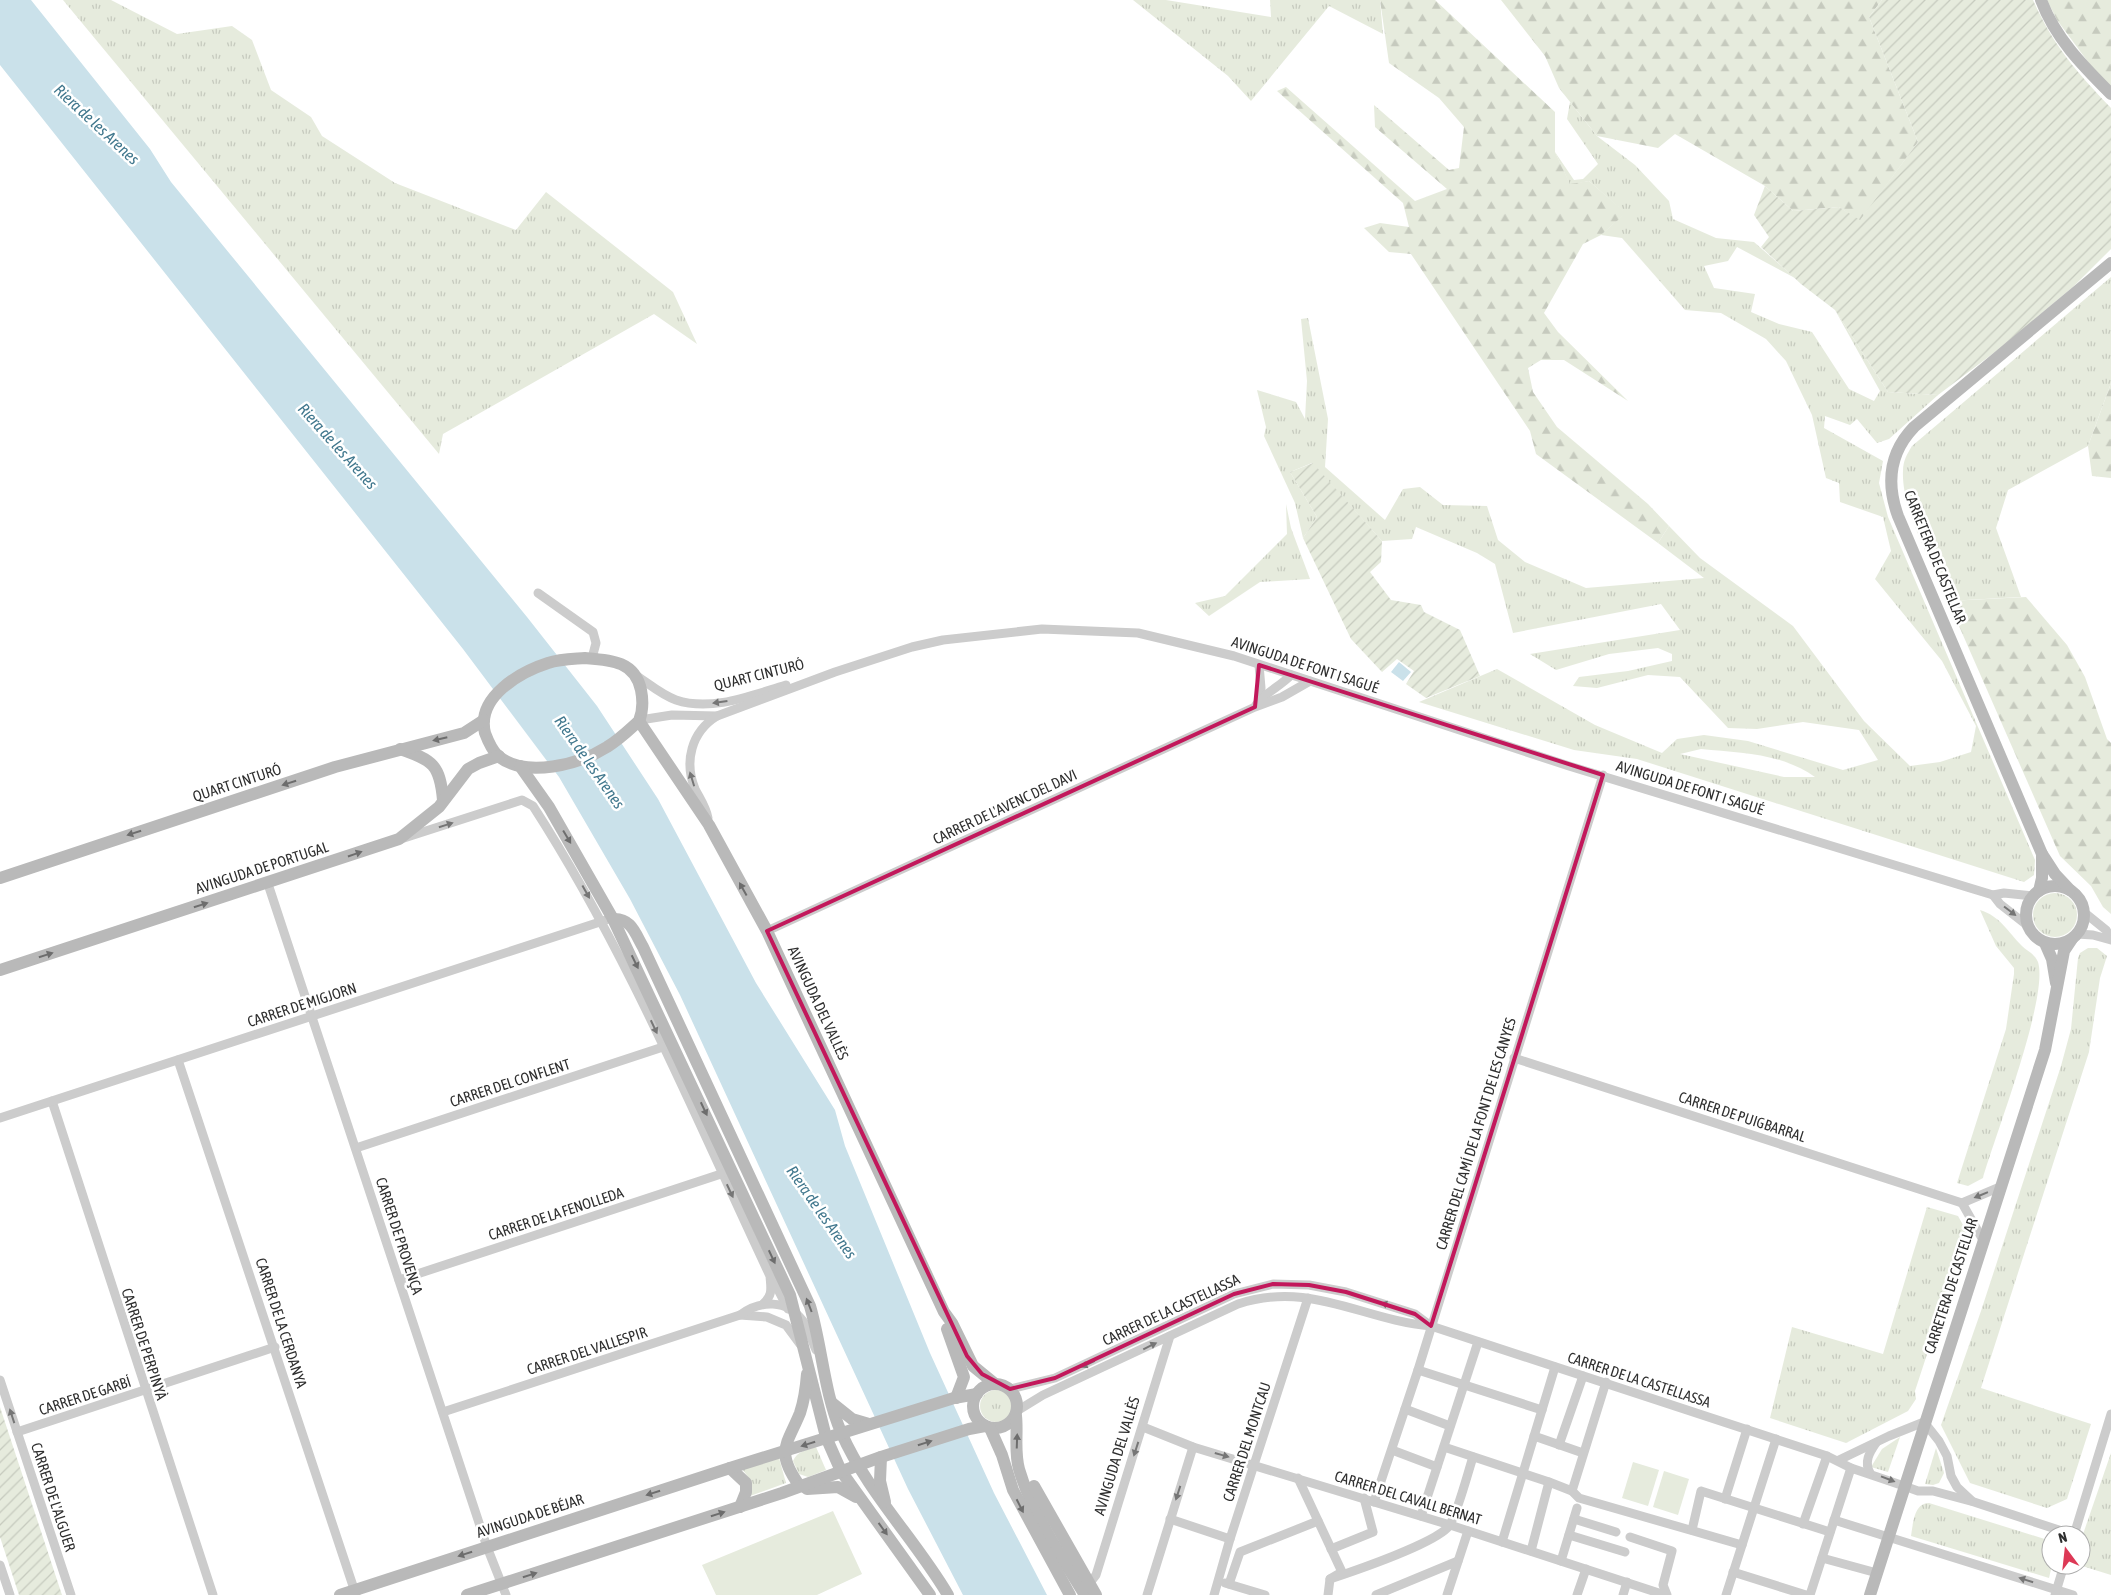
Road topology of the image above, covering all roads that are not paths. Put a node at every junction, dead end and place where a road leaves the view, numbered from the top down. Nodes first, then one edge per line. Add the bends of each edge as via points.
1 (2041, 0) edge
2 (2111, 94) edge
3 (2111, 263) edge
4 (538, 593) dead end
5 (592, 658) junction
6 (1259, 665) junction
7 (835, 672) junction
8 (1291, 675) junction
9 (637, 676) junction
10 (1310, 681) junction
11 (1257, 703) junction
12 (717, 716) junction
13 (484, 720) junction
14 (637, 723) junction
15 (400, 749) junction
16 (499, 756) junction
17 (520, 766) junction
18 (1604, 775) junction
19 (443, 800) junction
20 (709, 825) junction
21 (400, 839) junction
22 (2042, 854) junction
23 (0, 878) edge
24 (268, 884) junction
25 (2070, 890) junction
26 (2036, 893) junction
27 (1992, 895) junction
28 (2085, 913) junction
29 (607, 920) junction
30 (2028, 926) junction
31 (767, 931) junction
32 (2075, 936) junction
33 (2111, 939) edge
34 (2045, 943) junction
35 (0, 970) edge
36 (655, 971) junction
37 (2056, 986) junction
38 (312, 1016) junction
39 (668, 1045) junction
40 (1514, 1058) junction
41 (178, 1060) junction
42 (713, 1098) junction
43 (52, 1101) junction
44 (0, 1118) edge
45 (356, 1148) junction
46 (722, 1174) junction
47 (2000, 1187) junction
48 (1962, 1203) junction
49 (1983, 1240) junction
50 (770, 1276) junction
51 (399, 1280) junction
52 (1308, 1298) junction
53 (762, 1304) junction
54 (791, 1310) junction
55 (944, 1312) junction
56 (740, 1315) junction
57 (1431, 1326) junction
58 (1170, 1336) junction
59 (1478, 1342) junction
60 (275, 1347) junction
61 (805, 1352) junction
62 (822, 1361) junction
63 (808, 1367) junction
64 (1555, 1367) junction
65 (1418, 1370) junction
66 (964, 1376) junction
67 (1584, 1376) junction
68 (0, 1380) edge
69 (1606, 1382) junction
70 (995, 1384) junction
71 (1464, 1385) junction
72 (1010, 1389) junction
73 (144, 1391) junction
74 (978, 1392) junction
75 (955, 1398) junction
76 (832, 1403) junction
77 (1405, 1409) junction
78 (1542, 1410) junction
79 (443, 1412) junction
80 (1017, 1413) junction
81 (2111, 1414) edge
82 (1924, 1422) junction
83 (871, 1424) junction
84 (1450, 1426) junction
85 (987, 1427) junction
86 (1143, 1428) junction
87 (1747, 1429) junction
88 (17, 1432) junction
89 (842, 1433) junction
90 (1534, 1436) junction
91 (826, 1437) junction
92 (1776, 1439) junction
93 (1876, 1443) junction
94 (786, 1445) junction
95 (1559, 1445) junction
96 (1193, 1447) junction
97 (1444, 1447) junction
98 (1392, 1450) junction
99 (1583, 1453) junction
100 (1827, 1456) junction
101 (881, 1457) junction
102 (1473, 1457) junction
103 (1839, 1460) junction
104 (1254, 1464) junction
105 (858, 1466) junction
106 (1437, 1467) junction
107 (730, 1468) junction
108 (1851, 1468) junction
109 (841, 1471) junction
110 (1870, 1473) junction
111 (1522, 1474) junction
112 (1951, 1476) junction
113 (1298, 1478) junction
114 (1549, 1482) junction
115 (799, 1486) junction
116 (1904, 1486) junction
117 (813, 1488) junction
118 (1572, 1491) junction
119 (1933, 1491) junction
120 (782, 1493) junction
121 (1364, 1498) junction
122 (1725, 1499) junction
123 (863, 1502) junction
124 (1374, 1502) junction
125 (1974, 1502) junction
126 (740, 1507) junction
127 (887, 1508) junction
128 (1577, 1508) dead end
129 (1753, 1509) junction
130 (1421, 1516) junction
131 (1170, 1519) junction
132 (1574, 1519) junction
133 (1834, 1520) junction
134 (1318, 1521) junction
135 (1803, 1524) junction
136 (1450, 1525) junction
137 (2044, 1525) edge
138 (2077, 1525) edge
139 (1692, 1530) junction
140 (1468, 1531) junction
141 (1616, 1532) dead end
142 (1830, 1532) junction
143 (1569, 1535) junction
144 (1630, 1537) dead end
145 (1890, 1537) junction
146 (1230, 1539) junction
147 (1502, 1542) junction
148 (1742, 1545) junction
149 (487, 1547) junction
150 (1331, 1549) junction
151 (1531, 1551) junction
152 (1625, 1552) dead end
153 (1822, 1558) junction
154 (1561, 1560) junction
155 (1458, 1561) junction
156 (0, 1565) edge
157 (1586, 1569) junction
158 (1733, 1572) junction
159 (1877, 1573) junction
160 (2061, 1575) edge
161 (1330, 1579) junction
162 (1218, 1581) junction
163 (1627, 1582) junction
164 (1229, 1584) junction
165 (371, 1590) edge
166 (504, 1590) edge
167 (1090, 1591) edge
168 (2056, 1592) edge
169 (355, 1593) edge
170 (1253, 1593) edge
171 (929, 1594) edge
172 (10, 1595) edge
173 (71, 1595) edge
174 (212, 1595) edge
175 (340, 1595) edge
176 (467, 1595) edge
177 (948, 1595) edge
178 (1070, 1595) edge
179 (1147, 1595) edge
180 (1214, 1595) edge
181 (1265, 1595) edge
182 (1328, 1595) edge
183 (1376, 1595) edge
184 (1447, 1595) edge
185 (1577, 1595) edge
186 (1623, 1595) edge
187 (1666, 1595) edge
188 (1726, 1595) edge
189 (1806, 1595) edge
190 (1810, 1595) edge
191 (1870, 1595) edge
192 (2073, 1595) edge

1 - 2 main road via 2066,46
3 - 22 main road, CARRETERA DE CASTELLAR via 1914,427 1899,446 1891,466 1890,484 1898,516
4 - 5 street via 593,632 596,643
5 - 9 main road, QUART CINTURÓ via 615,662
5 - 13 main road via 549,663 514,679 497,694
6 - 7 street, AVINGUDA DE FONT I SAGUÉ via 1204,647 1138,633 1053,628 943,640
6 - 8 street, AVINGUDA DE FONT I SAGUÉ
6 - 11 street via 1261,688
7 -> 9 street, QUART CINTURÓ via 723,703 705,704 676,700
7 - 12 street, AVINGUDA DE FONT I SAGUÉ
8 - 10 street, AVINGUDA DE FONT I SAGUÉ
8 - 11 street, CARRER DE L'AVENC DEL DAVI
9 - 14 main road via 643,698
10 - 11 street, CARRER DE L'AVENC DEL DAVI via 1282,697
10 - 18 street, AVINGUDA DE FONT I SAGUÉ
11 - 31 street, CARRER DE L'AVENC DEL DAVI
12 - 14 street, QUART CINTURÓ via 660,715
20 -> 12 street, AVINGUDA DE FONT I SAGUÉ via 706,809 691,778 689,762 698,735
13 -> 15 main road, QUART CINTURÓ via 464,733
13 - 16 main road via 487,739
14 - 17 main road via 613,744 596,753 565,763
14 - 20 main road, AVINGUDA DEL VALLÈS
15 - 19 main road via 425,758 436,767 442,782
15 -> 23 main road, QUART CINTURÓ via 335,767
16 - 17 main road
16 - 19 main road via 468,769
17 -> 29 main road via 549,807
18 - 27 street, AVINGUDA DE FONT I SAGUÉ
18 - 40 street, CARRER DEL CAMÍ DE LA FONT DE LES CANYES
19 - 21 main road via 428,817
31 -> 20 main road, AVINGUDA DEL VALLÈS
24 -> 21 main road, AVINGUDA DE PORTUGAL
21 -> 29 street, AVINGUDA DE PORTUGAL via 522,800 533,806
22 - 25 main road, CARRETERA DE CASTELLAR
22 - 26 main road, CARRETERA DE CASTELLAR via 2043,872
35 -> 24 main road, AVINGUDA DE PORTUGAL
24 - 38 street, CARRER DE PROVENÇA
25 - 26 main road via 2054,886
25 - 28 main road via 2080,900
26 - 27 street, AVINGUDA DE FONT I SAGUÉ
26 - 30 main road via 2026,913
27 -> 30 street, AVINGUDA DE FONT I SAGUÉ
28 - 32 main road
28 - 33 street via 2106,930
29 - 36 main road via 620,918 628,922
29 - 38 street, CARRER DE MIGJORN
29 -> 39 main road
30 - 34 main road
31 - 55 main road, AVINGUDA DEL VALLÈS
32 - 33 street via 2093,934
32 - 34 main road via 2061,944
32 - 37 main road, CARRETERA DE CASTELLAR via 2064,951 2063,967
34 - 37 main road, CARRETERA DE CASTELLAR via 2052,960
36 - 39 street via 656,984 678,1032
36 - 42 main road
37 - 47 main road, CARRETERA DE CASTELLAR via 2044,1050
38 - 41 street, CARRER DE MIGJORN
38 - 45 street, CARRER DE PROVENÇA
39 - 42 street via 686,1050
39 - 45 street, CARRER DEL CONFLENT
39 - 46 street
39 -> 54 main road via 790,1296
40 - 48 street, CARRER DE PUIGBARRAL
40 - 57 street, CARRER DEL CAMÍ DE LA FONT DE LES CANYES
41 - 43 street, CARRER DE MIGJORN
41 - 60 street, CARRER DE LA CERDANYA
62 -> 42 main road via 810,1306
43 - 44 street, CARRER DE MIGJORN
43 - 73 street, CARRER DE PERPINYÀ
45 - 51 street, CARRER DE PROVENÇA
46 -> 50 street
46 - 51 street, CARRER DE LA FENOLLEDA
47 -> 48 street
47 - 49 main road, CARRETERA DE CASTELLAR
48 - 49 street
49 - 82 main road, CARRETERA DE CASTELLAR
50 - 53 street via 770,1298
50 - 54 street
51 - 79 street, CARRER DE PROVENÇA
52 - 57 street, CARRER DE LA CASTELLASSA
52 - 58 street, CARRER DE LA CASTELLASSA via 1291,1295 1254,1299
52 - 104 street, CARRER DEL MONTCAU
53 - 54 street via 775,1303
53 - 56 street
54 - 61 main road
54 - 62 street via 804,1322
55 - 66 main road, AVINGUDA DEL VALLÈS
55 - 70 main road, AVINGUDA DEL VALLÈS via 973,1366
56 - 61 street via 759,1315 786,1325
56 - 79 street, CARRER DEL VALLESPIR
57 - 59 street, CARRER DE LA CASTELLASSA
57 - 65 street, CARRER DEL CAMÍ DE LA FONT DE LES CANYES
57 -> 72 street, CARRER DE LA CASTELLASSA via 1415,1314 1346,1292 1309,1285 1273,1284 1234,1294 1055,1378
80 -> 58 street, CARRER DE LA CASTELLASSA via 1043,1396
58 - 86 street, AVINGUDA DEL VALLÈS
59 - 64 street, CARRER DE LA CASTELLASSA
59 - 71 street
60 - 73 street, CARRER DE GARBÍ
60 - 169 street, CARRER DE LA CERDANYA
61 - 63 main road
62 - 76 main road
63 - 91 main road
63 - 94 main road via 800,1412
64 - 67 street, CARRER DE LA CASTELLASSA
64 - 78 street
65 - 71 street
65 - 77 street, CARRER DEL CAMÍ DE LA FONT DE LES CANYES
66 - 74 main road, AVINGUDA DEL VALLÈS
66 - 75 main road
67 - 69 street, CARRER DE LA CASTELLASSA
67 - 95 street
88 -> 68 street, CARRER DE L'ALGUER
69 - 87 street, CARRER DE LA CASTELLASSA
69 - 99 street
70 - 72 main road
70 - 74 main road
71 - 78 street
71 - 84 street
72 - 80 main road via 1017,1399
73 - 88 street, CARRER DE GARBÍ
73 - 174 street, CARRER DE PERPINYÀ
74 - 75 main road
74 - 85 main road via 974,1413
75 - 83 main road
76 - 83 main road via 852,1419
76 - 89 main road
77 - 84 street
77 - 98 street, CARRER DEL CAMÍ DE LA FONT DE LES CANYES
78 - 90 street
79 - 149 street, CARRER DE PROVENÇA
80 - 85 main road via 1007,1425
167 -> 80 main road, AVINGUDA DEL VALLÈS via 1048,1530 1020,1469
81 - 138 street
82 - 93 street
82 - 112 street via 1947,1456
82 - 116 main road, CARRETERA DE CASTELLAR
83 - 89 main road
84 - 97 street
101 -> 85 main road via 969,1429
85 -> 178 main road via 1002,1454 1013,1490
86 - 96 street, CARRER DEL CAVALL BERNAT
86 -> 167 street, AVINGUDA DEL VALLÈS
87 - 92 street, CARRER DE LA CASTELLASSA
87 - 122 street
88 - 173 street, CARRER DE L'ALGUER
89 - 91 main road
89 - 105 main road
90 - 95 street
90 - 111 street
91 -> 94 main road
91 - 109 main road
92 - 100 street, CARRER DE LA CASTELLASSA
92 - 129 street
93 - 103 street
93 - 110 street via 1866,1465
94 - 107 main road, AVINGUDA DE BÉJAR via 762,1458
94 - 115 main road via 790,1473
95 - 99 street
96 -> 104 street, CARRER DEL CAVALL BERNAT
96 -> 131 street
97 - 102 street
97 - 106 street
98 - 106 street
98 - 124 street, CARRER DEL CAMÍ DE LA FONT DE LES CANYES
99 - 118 street
100 - 103 street, CARRER DE LA CASTELLASSA
100 - 135 street
101 - 105 main road
101 - 127 main road via 880,1481
102 - 111 street
102 - 136 street
103 - 108 street, CARRER DE LA CASTELLASSA
104 - 113 street, CARRER DEL CAVALL BERNAT
104 - 146 street, CARRER DEL MONTCAU
105 - 109 main road
105 - 127 main road
106 - 130 street
107 - 126 main road via 746,1483
107 -> 149 main road, AVINGUDA DE BÉJAR
108 - 110 street, CARRER DE LA CASTELLASSA
108 - 133 street
109 - 115 main road
109 - 123 main road
110 -> 116 street, CARRER DE LA CASTELLASSA
111 - 114 street
111 - 147 street
112 - 119 street via 1946,1485
112 - 125 street via 1957,1487
113 - 121 street, CARRER DEL CAVALL BERNAT
113 - 134 street
114 - 118 street
114 - 151 street
115 - 117 main road
115 - 120 main road
116 - 119 street, CARRER DE LA CASTELLASSA
116 - 145 main road, CARRETERA DE CASTELLAR
117 - 120 main road
117 - 123 main road via 838,1487
118 - 139 street via 1579,1498
119 - 125 street, CARRER DE LA CASTELLASSA
120 - 126 main road
121 - 124 street, CARRER DEL CAVALL BERNAT
121 - 150 street via 1373,1532
122 - 129 street
122 - 139 street via 1701,1491
123 -> 171 main road
124 - 130 street, CARRER DEL CAVALL BERNAT
125 - 137 street, CARRER DE LA CASTELLASSA
166 -> 126 main road
127 - 177 main road
128 - 132 street
129 - 135 street
129 - 148 street
130 - 136 street, CARRER DEL CAVALL BERNAT
131 - 146 street
131 - 179 street
132 - 141 street
132 - 143 street
133 - 142 street
133 - 145 street
134 - 150 street
134 - 164 street via 1240,1552
135 - 142 street
136 - 140 street, CARRER DEL CAVALL BERNAT
136 - 161 street via 1440,1534 1366,1567
139 - 148 street
140 - 147 street, CARRER DEL CAVALL BERNAT
140 - 155 street
142 - 153 street
143 - 152 street
143 - 154 street
144 - 187 street via 1672,1551 1663,1585
145 - 159 main road, CARRETERA DE CASTELLAR
168 -> 145 street
146 - 162 street, CARRER DEL MONTCAU
147 - 151 street, CARRER DEL CAVALL BERNAT
148 - 158 street
149 -> 165 main road, AVINGUDA DE BÉJAR
149 - 166 street, CARRER DE PROVENÇA
150 - 161 street via 1342,1572
151 - 154 street, CARRER DEL CAVALL BERNAT
153 - 159 street
153 - 190 street
154 - 157 street, CARRER DEL CAVALL BERNAT
155 - 183 street
155 - 184 street
156 - 172 street
157 - 163 street, CARRER DEL CAVALL BERNAT
157 - 185 street
158 - 188 street
158 - 189 street
159 - 191 main road, CARRETERA DE CASTELLAR
160 - 168 street
161 - 182 street
162 - 164 street
162 - 180 street, CARRER DEL MONTCAU
163 - 186 street
163 - 187 street, CARRER DEL CAVALL BERNAT
164 - 170 street
165 - 169 main road, AVINGUDA DE BÉJAR
166 - 176 main road
168 - 192 street
169 - 175 main road, AVINGUDA DE BÉJAR
170 - 181 street

